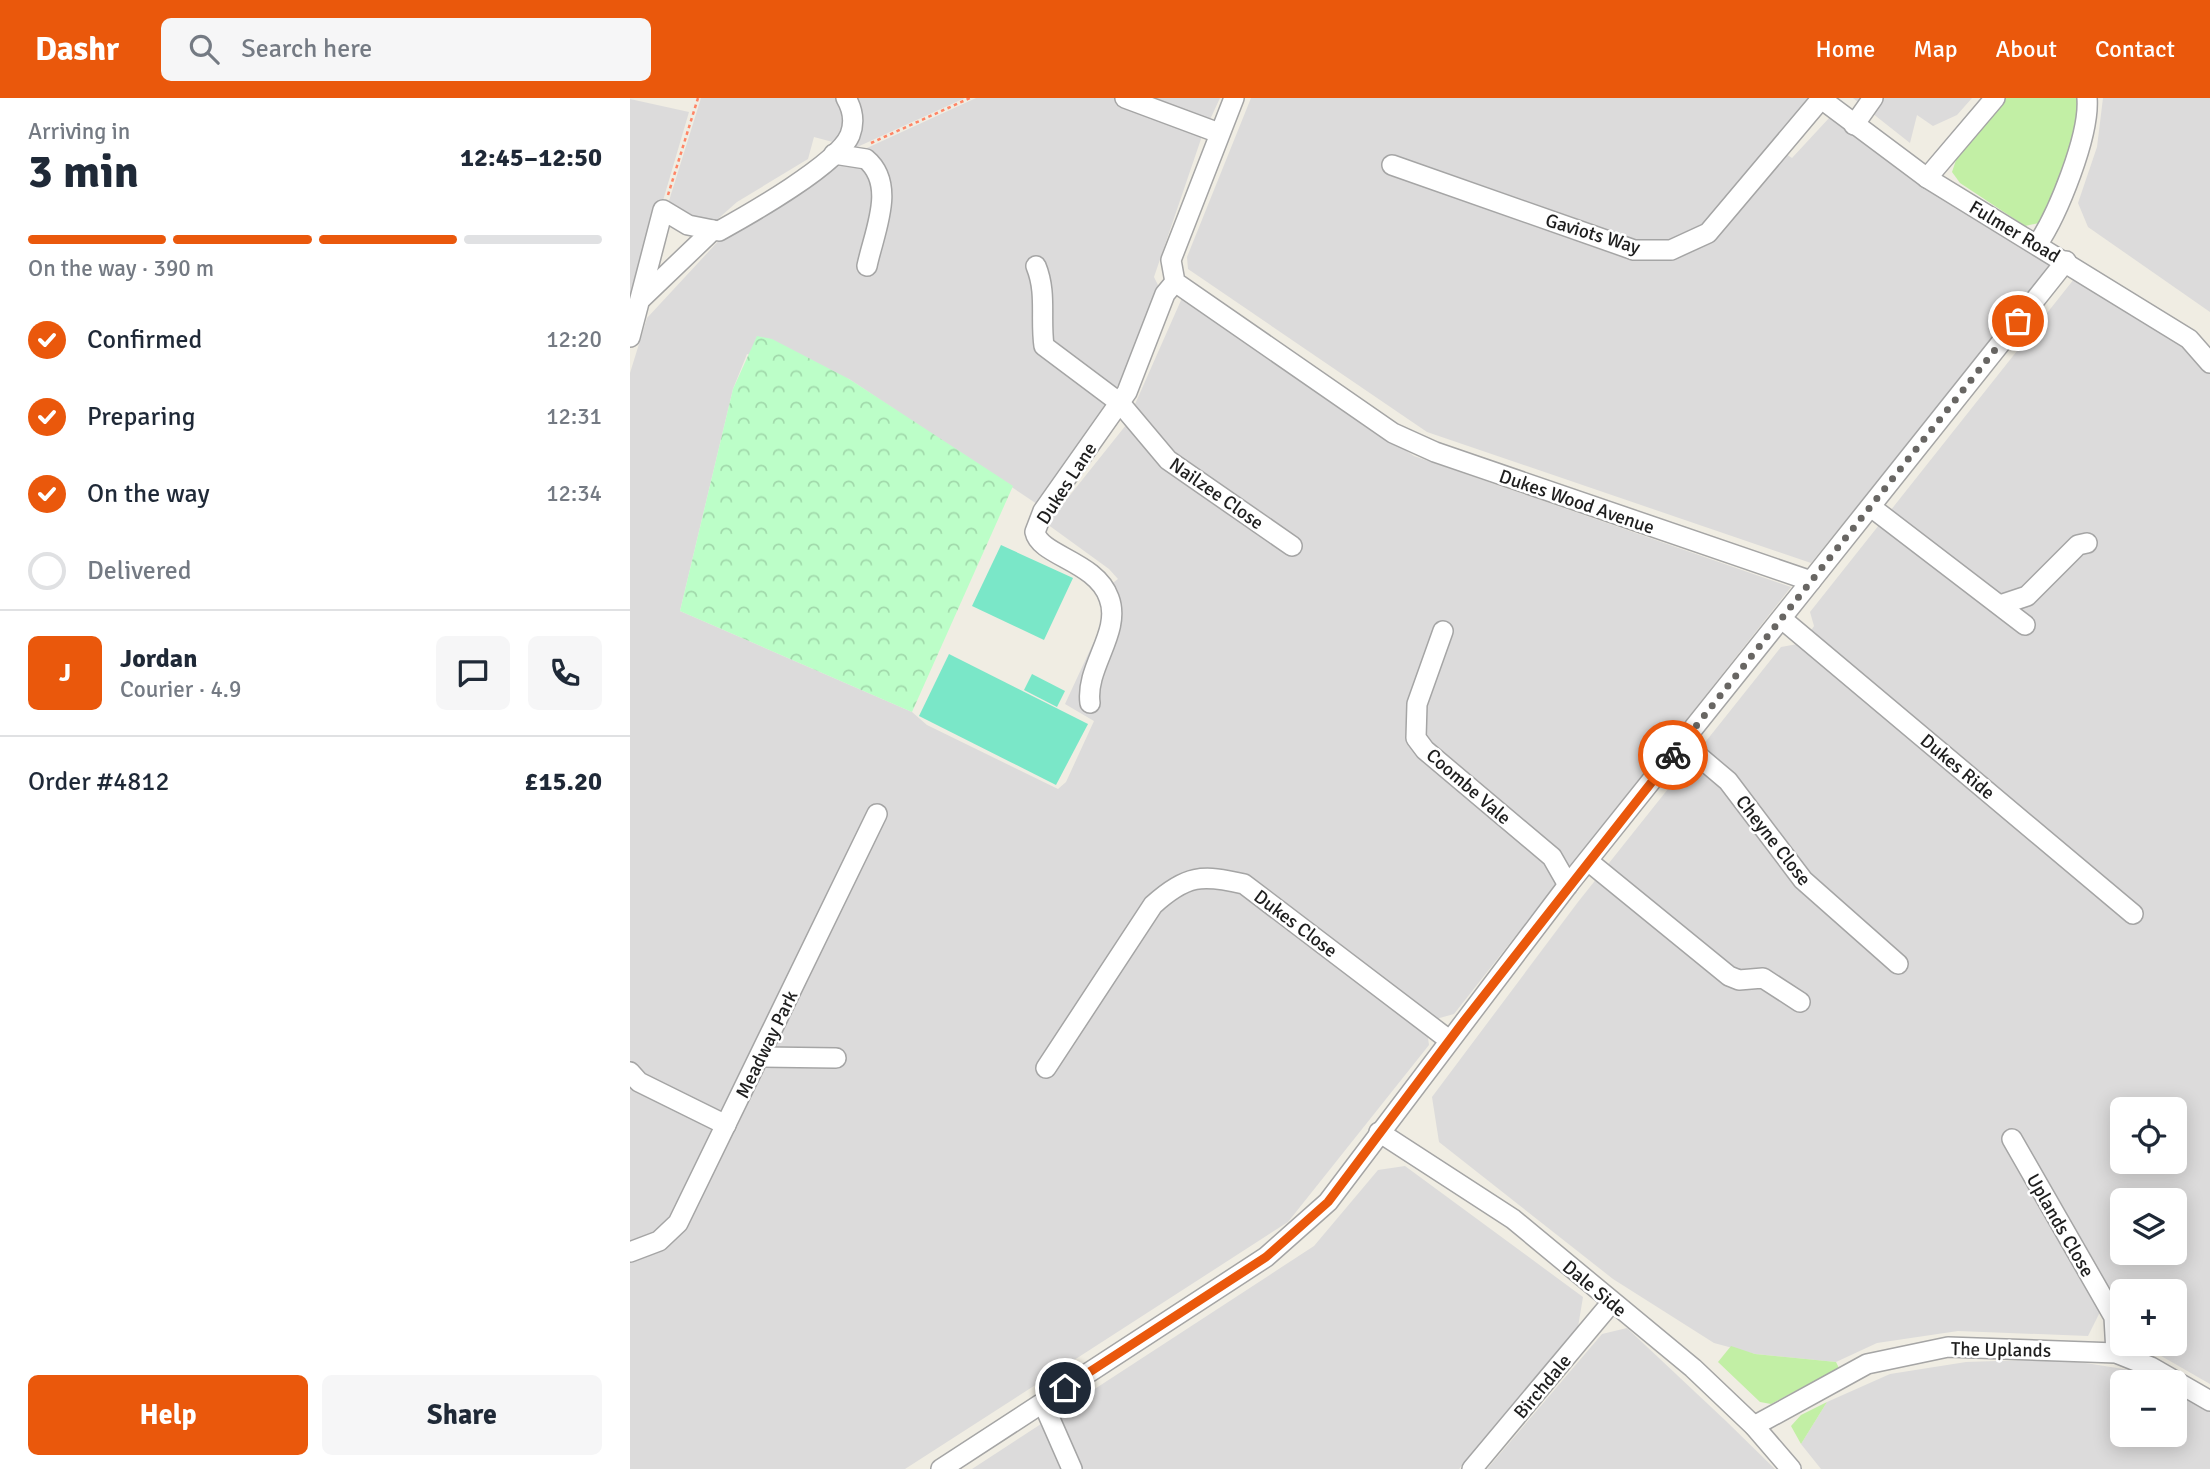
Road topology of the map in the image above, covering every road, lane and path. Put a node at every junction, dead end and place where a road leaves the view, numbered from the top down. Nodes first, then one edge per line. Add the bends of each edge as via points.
1 (698, 98) edge
2 (846, 98) edge
3 (970, 98) edge
4 (1125, 98) edge
5 (1234, 98) edge
6 (1872, 98) edge
7 (1995, 98) edge
8 (2087, 98) edge
9 (1820, 99) edge
10 (1854, 125) junction
11 (1219, 133) junction
12 (866, 145) dead end
13 (834, 154) junction
14 (1392, 165) dead end
15 (1927, 178) junction
16 (663, 211) junction
17 (713, 230) junction
18 (2037, 245) junction
19 (2066, 261) junction
20 (867, 266) dead end
21 (1036, 266) dead end
22 (1175, 282) junction
23 (642, 298) junction
24 (630, 337) edge
25 (2210, 363) edge
26 (1121, 402) junction
27 (1871, 507) junction
28 (2087, 543) dead end
29 (1292, 546) dead end
30 (1811, 581) junction
31 (2000, 605) junction
32 (1782, 619) junction
33 (2025, 625) dead end
34 (1443, 631) dead end
35 (1090, 703) dead end
36 (1683, 743) junction
37 (877, 814) dead end
38 (1588, 861) junction
39 (1568, 885) junction
40 (2133, 914) dead end
41 (1898, 964) dead end
42 (1800, 1002) dead end
43 (1449, 1040) junction
44 (761, 1057) junction
45 (836, 1058) dead end
46 (1046, 1068) dead end
47 (630, 1072) edge
48 (726, 1125) junction
49 (1380, 1132) junction
50 (2012, 1139) dead end
51 (630, 1252) edge
52 (1612, 1302) junction
53 (2110, 1310) edge
54 (2110, 1353) edge
55 (2124, 1356) edge
56 (2210, 1401) edge
57 (1043, 1403) junction
58 (1754, 1426) junction
59 (941, 1469) edge
60 (1072, 1469) edge
61 (1472, 1469) edge
62 (1791, 1469) edge

1 - 16 path
2 - 13 street via 854,118 850,136
3 - 12 path
4 - 11 street
5 - 11 street
6 - 10 street
7 - 15 street
8 - 18 street via 2082,133 2054,220
9 - 10 street, Fulmer Road
9 - 14 street, Gaviots Way via 1708,233 1671,250 1634,250
10 - 15 street, Fulmer Road
11 - 22 street via 1171,260
13 - 17 street via 752,213
13 - 20 street via 866,159 880,175 880,212
15 - 18 street, Fulmer Road
16 - 17 street via 688,225
16 - 23 street
17 - 23 street
18 - 19 street, Fulmer Road
19 - 25 street, Fulmer Road via 2189,339
19 - 27 street
21 - 26 street, Nailzee Close via 1043,282 1044,346
22 - 26 street, Dukes Lane via 1165,294
22 - 30 street, Dukes Wood Avenue via 1393,433 1435,452
23 - 24 street
26 - 29 street, Nailzee Close via 1168,460
26 - 35 street, Dukes Lane via 1043,511 1035,532 1042,546 1091,572 1111,603 1114,615 1091,682
27 - 30 street
27 - 31 street
28 - 31 street via 2078,545 2027,596
30 - 32 street
31 - 33 street
32 - 36 street
32 - 40 street, Dukes Ride
34 - 39 street, Coombe Vale via 1417,704 1416,738 1552,858
36 - 38 street
36 - 41 street, Cheyne Close via 1728,781 1803,880
37 - 44 street, Meadway Park
38 - 39 street
38 - 42 street via 1729,976 1763,978
39 - 43 street
43 - 46 street, Dukes Close via 1244,884 1209,876 1176,884 1153,905
43 - 49 street
44 - 45 street
44 - 48 street, Meadway Park
47 - 48 street via 639,1082
48 - 51 street, Meadway Park via 678,1223 659,1241
49 - 52 street, Dale Side via 1513,1219
49 - 57 street via 1328,1202 1266,1257
50 - 53 street, Uplands Close
52 - 58 street, Dale Side via 1693,1368
52 - 61 street, Birchdale
54 - 58 street, The Uplands via 1948,1347 1867,1364
55 - 56 street, The Uplands
57 - 59 street
57 - 60 street
58 - 62 street, Dale Side

